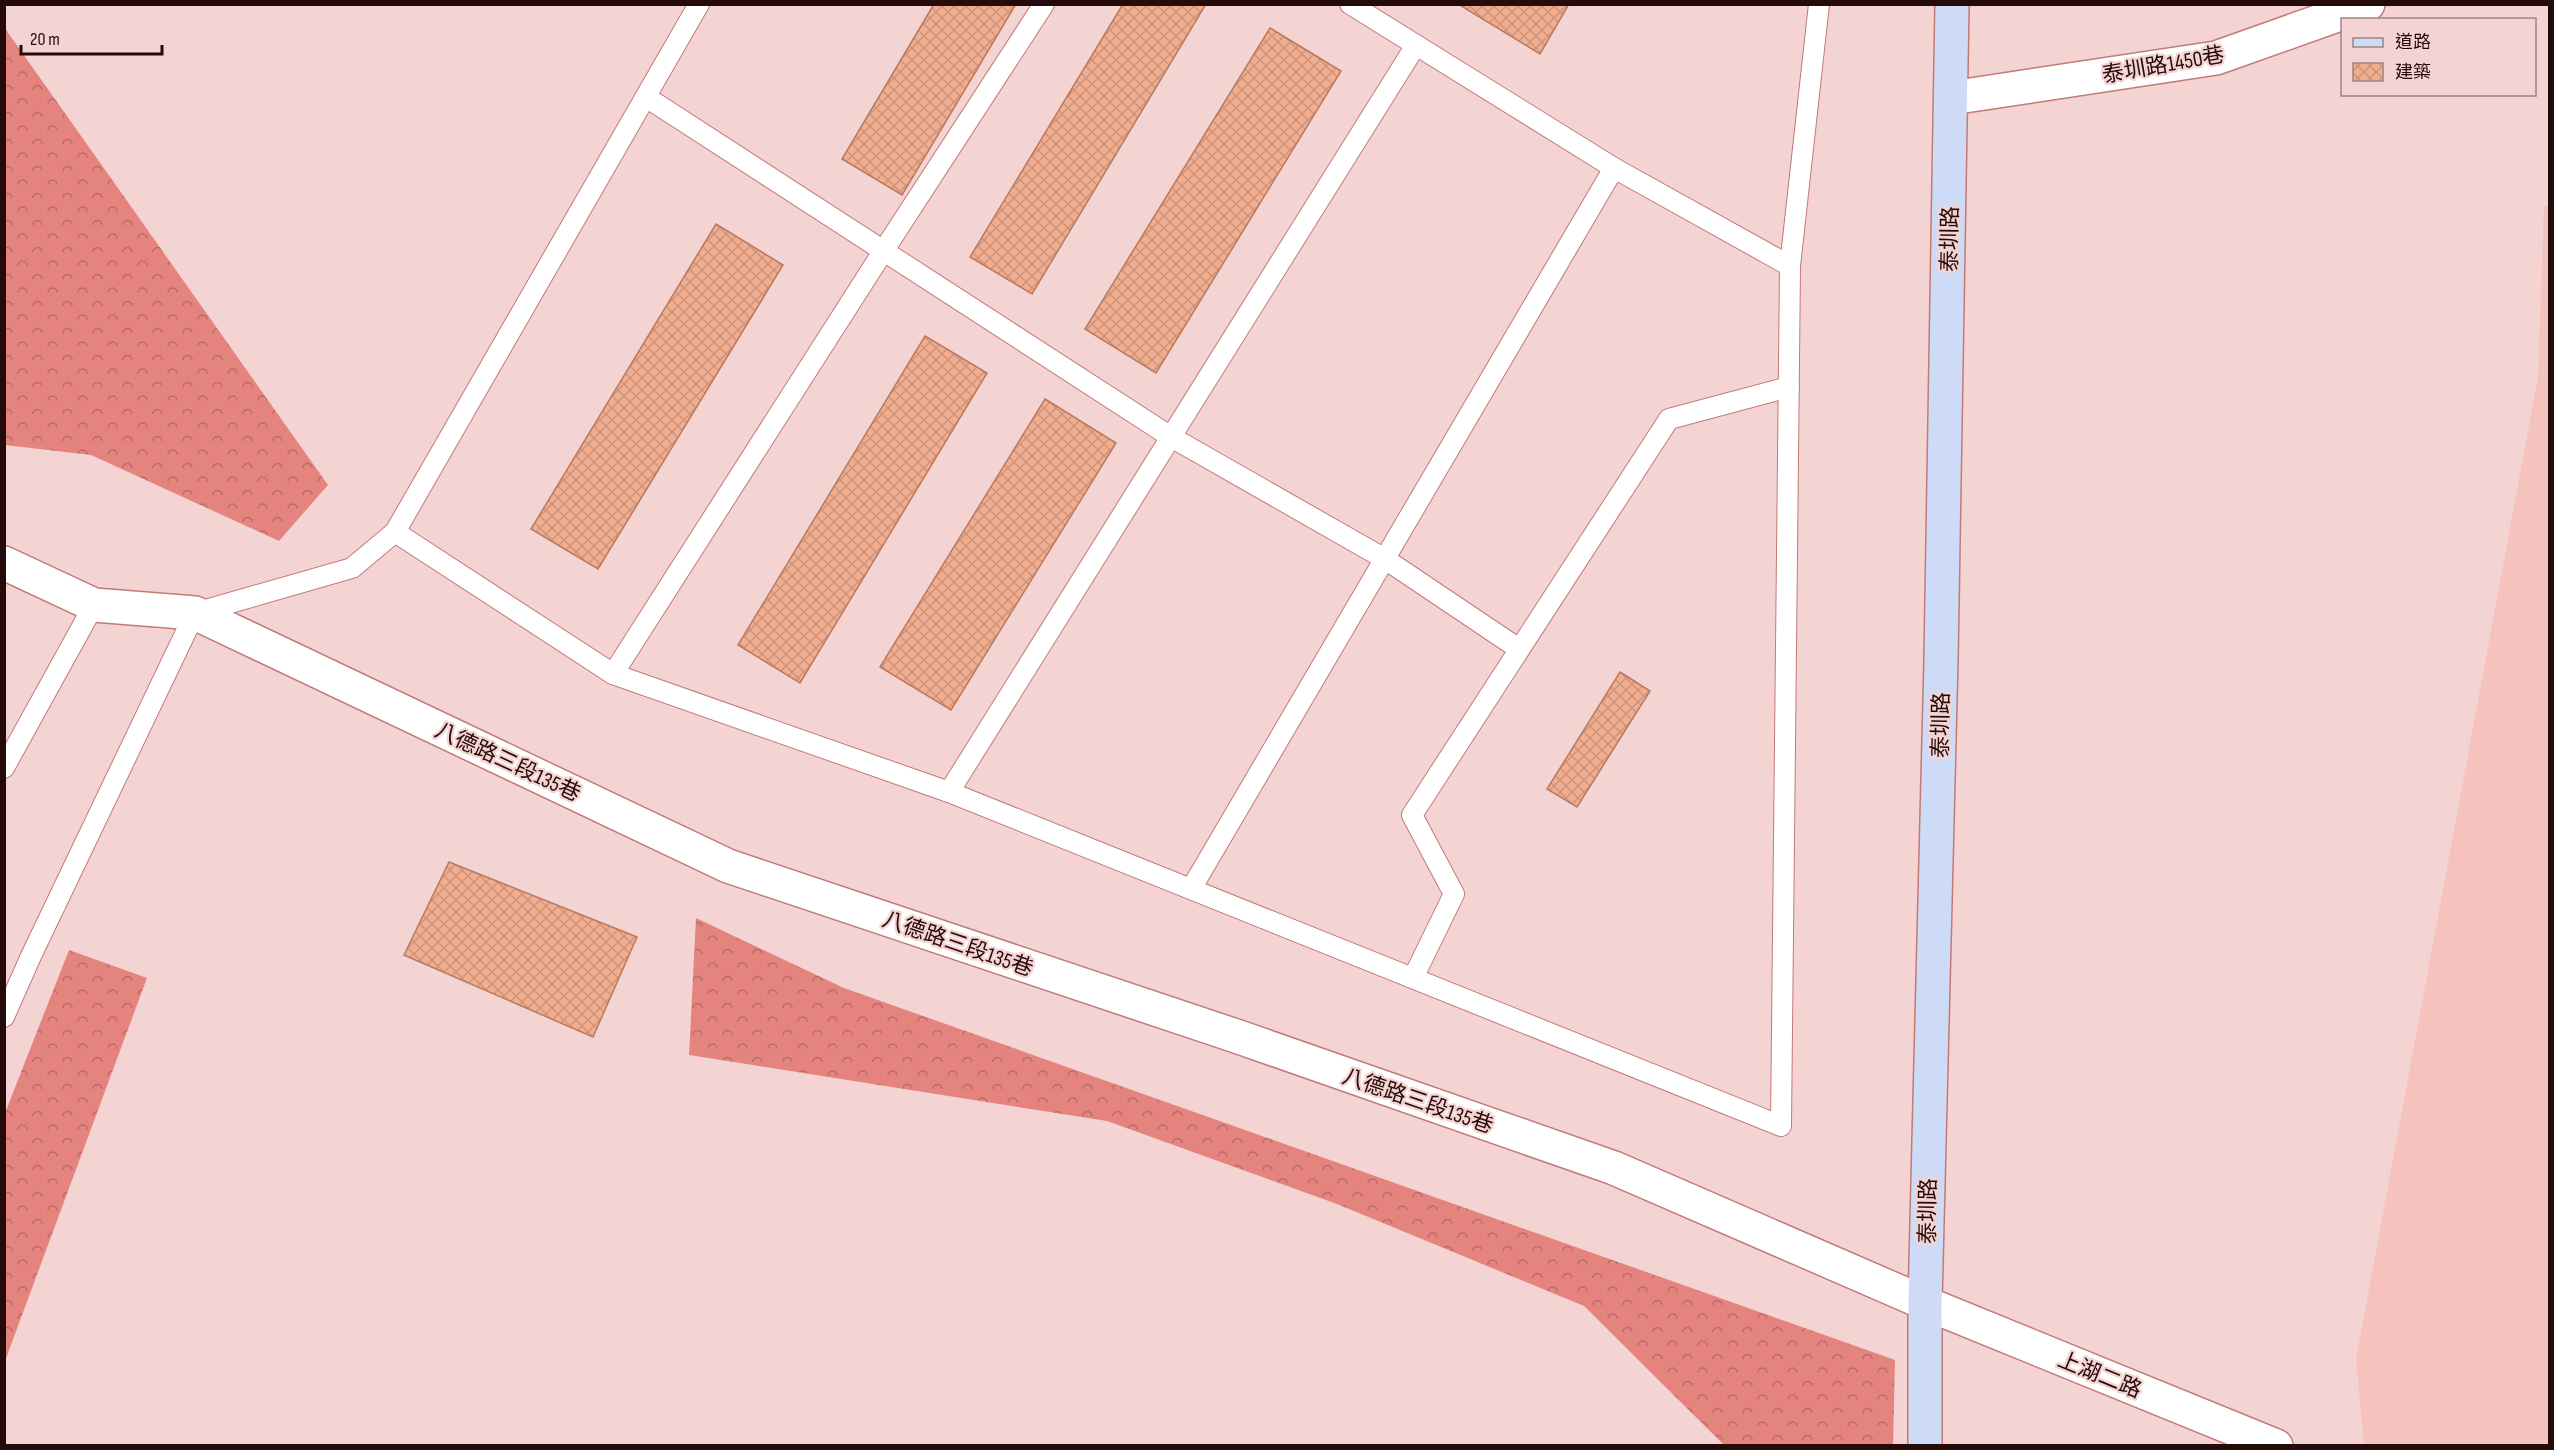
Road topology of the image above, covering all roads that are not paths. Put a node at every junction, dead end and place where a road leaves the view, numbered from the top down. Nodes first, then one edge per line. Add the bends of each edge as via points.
1 (699, 4) edge
2 (1044, 4) edge
3 (1350, 4) edge
4 (1819, 4) edge
5 (1952, 4) edge
6 (2368, 4) edge
7 (1416, 45) junction
8 (646, 97) junction
9 (1951, 98) junction
10 (1614, 168) junction
11 (884, 250) junction
12 (1790, 266) junction
13 (1789, 387) junction
14 (1171, 437) junction
15 (395, 532) junction
16 (1385, 559) junction
17 (4, 564) edge
18 (94, 605) junction
19 (195, 613) junction
20 (1519, 649) junction
21 (613, 674) junction
22 (4, 768) edge
23 (949, 792) junction
24 (1191, 889) junction
25 (1413, 978) junction
26 (4, 1017) edge
27 (1925, 1303) junction
28 (1925, 1446) edge
29 (2276, 1446) edge

1 - 8 lane
2 - 11 lane
3 - 7 lane
4 - 12 lane
5 - 9 street, 泰圳路
6 - 9 street, 泰圳路1450巷 via 2216,58
7 - 10 lane
7 - 14 lane
8 - 11 lane
8 - 15 lane
9 - 27 street, 泰圳路
10 - 12 lane
10 - 16 lane
11 - 14 lane
11 - 21 lane
12 - 13 lane
13 - 20 lane via 1669,419
13 - 25 lane via 1781,1126
14 - 16 lane
14 - 23 lane
15 - 19 lane via 352,568
15 - 21 lane
16 - 20 lane
16 - 24 lane
17 - 18 street, 八德路三段135巷
18 - 19 street, 八德路三段135巷
18 - 22 lane
19 - 26 lane
19 - 27 street, 八德路三段135巷 via 728,866 1614,1168
20 - 25 lane via 1412,815 1454,894
21 - 23 lane
23 - 24 lane
24 - 25 lane
27 - 28 street, 泰圳路
27 - 29 street, 上湖二路

